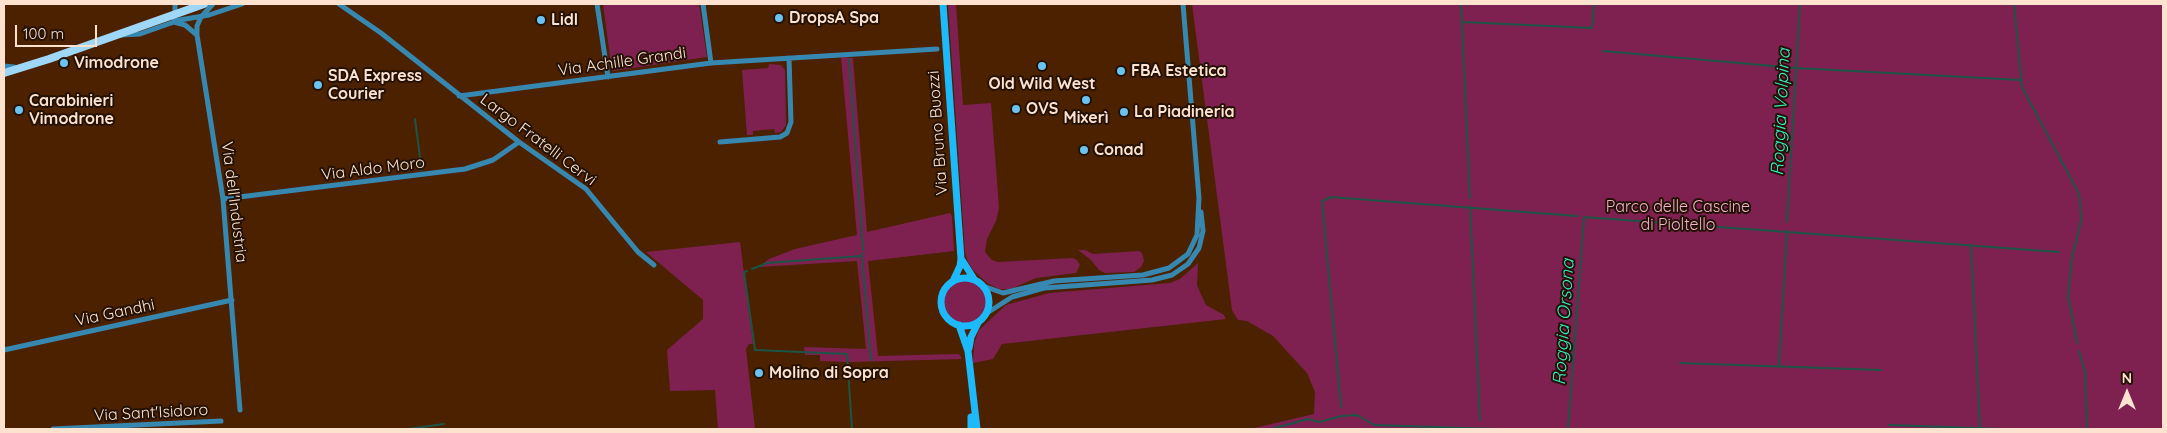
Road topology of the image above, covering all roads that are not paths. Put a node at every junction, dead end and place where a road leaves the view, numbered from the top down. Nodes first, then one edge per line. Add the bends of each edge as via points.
1 (193, 4) edge
2 (204, 4) edge
3 (213, 4) edge
4 (242, 4) edge
5 (339, 4) edge
6 (597, 4) edge
7 (703, 4) edge
8 (943, 4) edge
9 (1181, 4) edge
10 (175, 7) edge
11 (201, 17) junction
12 (174, 22) junction
13 (197, 35) junction
14 (115, 36) junction
15 (937, 49) dead end
16 (789, 58) junction
17 (711, 63) junction
18 (4, 67) edge
19 (4, 73) edge
20 (608, 77) junction
21 (459, 96) junction
22 (519, 142) junction
23 (720, 142) dead end
24 (1198, 198) junction
25 (223, 199) junction
26 (961, 259) junction
27 (654, 265) dead end
28 (974, 279) junction
29 (953, 281) junction
30 (983, 286) junction
31 (232, 300) junction
32 (987, 312) junction
33 (978, 323) junction
34 (959, 326) junction
35 (4, 350) edge
36 (968, 351) junction
37 (972, 391) junction
38 (240, 410) dead end
39 (221, 421) dead end
40 (52, 429) edge
41 (971, 429) edge
42 (976, 429) edge

1 - 10 main road
2 - 14 main road
3 - 11 street
4 - 11 street
5 - 21 street, Largo Fratelli Cervi via 381,33
6 - 20 street
7 - 17 street
8 - 26 main road, Via Bruno Buozzi
9 - 24 street
10 - 18 main road via 14,67
11 - 12 street
11 - 13 street, Via dell'Industria
12 - 13 street via 189,27
12 - 14 street via 138,34
13 - 25 street, Via dell'Industria
14 - 19 main road
15 - 16 street, Via Achille Grandi
16 - 17 street, Via Achille Grandi
16 - 23 street via 791,122 786,133
17 - 20 street, Via Achille Grandi
20 - 21 street, Via Achille Grandi
21 - 22 street, Largo Fratelli Cervi
22 - 25 street, Via Aldo Moro via 493,160 465,169
22 - 27 street, Largo Fratelli Cervi via 586,189 638,252
24 - 30 street via 1195,241 1182,260 1161,272 1048,282 1011,292 997,292
24 - 32 street via 1203,223 1202,240 1188,264 1172,275 1152,280 1044,288 1012,297
25 - 31 street, Via dell'Industria
26 - 28 main road, Via Bruno Buozzi
26 - 29 main road, Via Bruno Buozzi
28 - 29 main road via 964,277
28 - 30 main road
29 - 34 main road via 942,293 941,305 946,317
30 - 32 main road via 989,300
31 - 35 street, Via Gandhi
31 - 38 street, Via dell'Industria
32 - 33 main road
33 - 34 main road
33 - 36 main road
34 - 36 main road
36 - 37 main road
37 - 41 main road
37 - 42 main road
39 - 40 street, Via Sant'Isidoro

